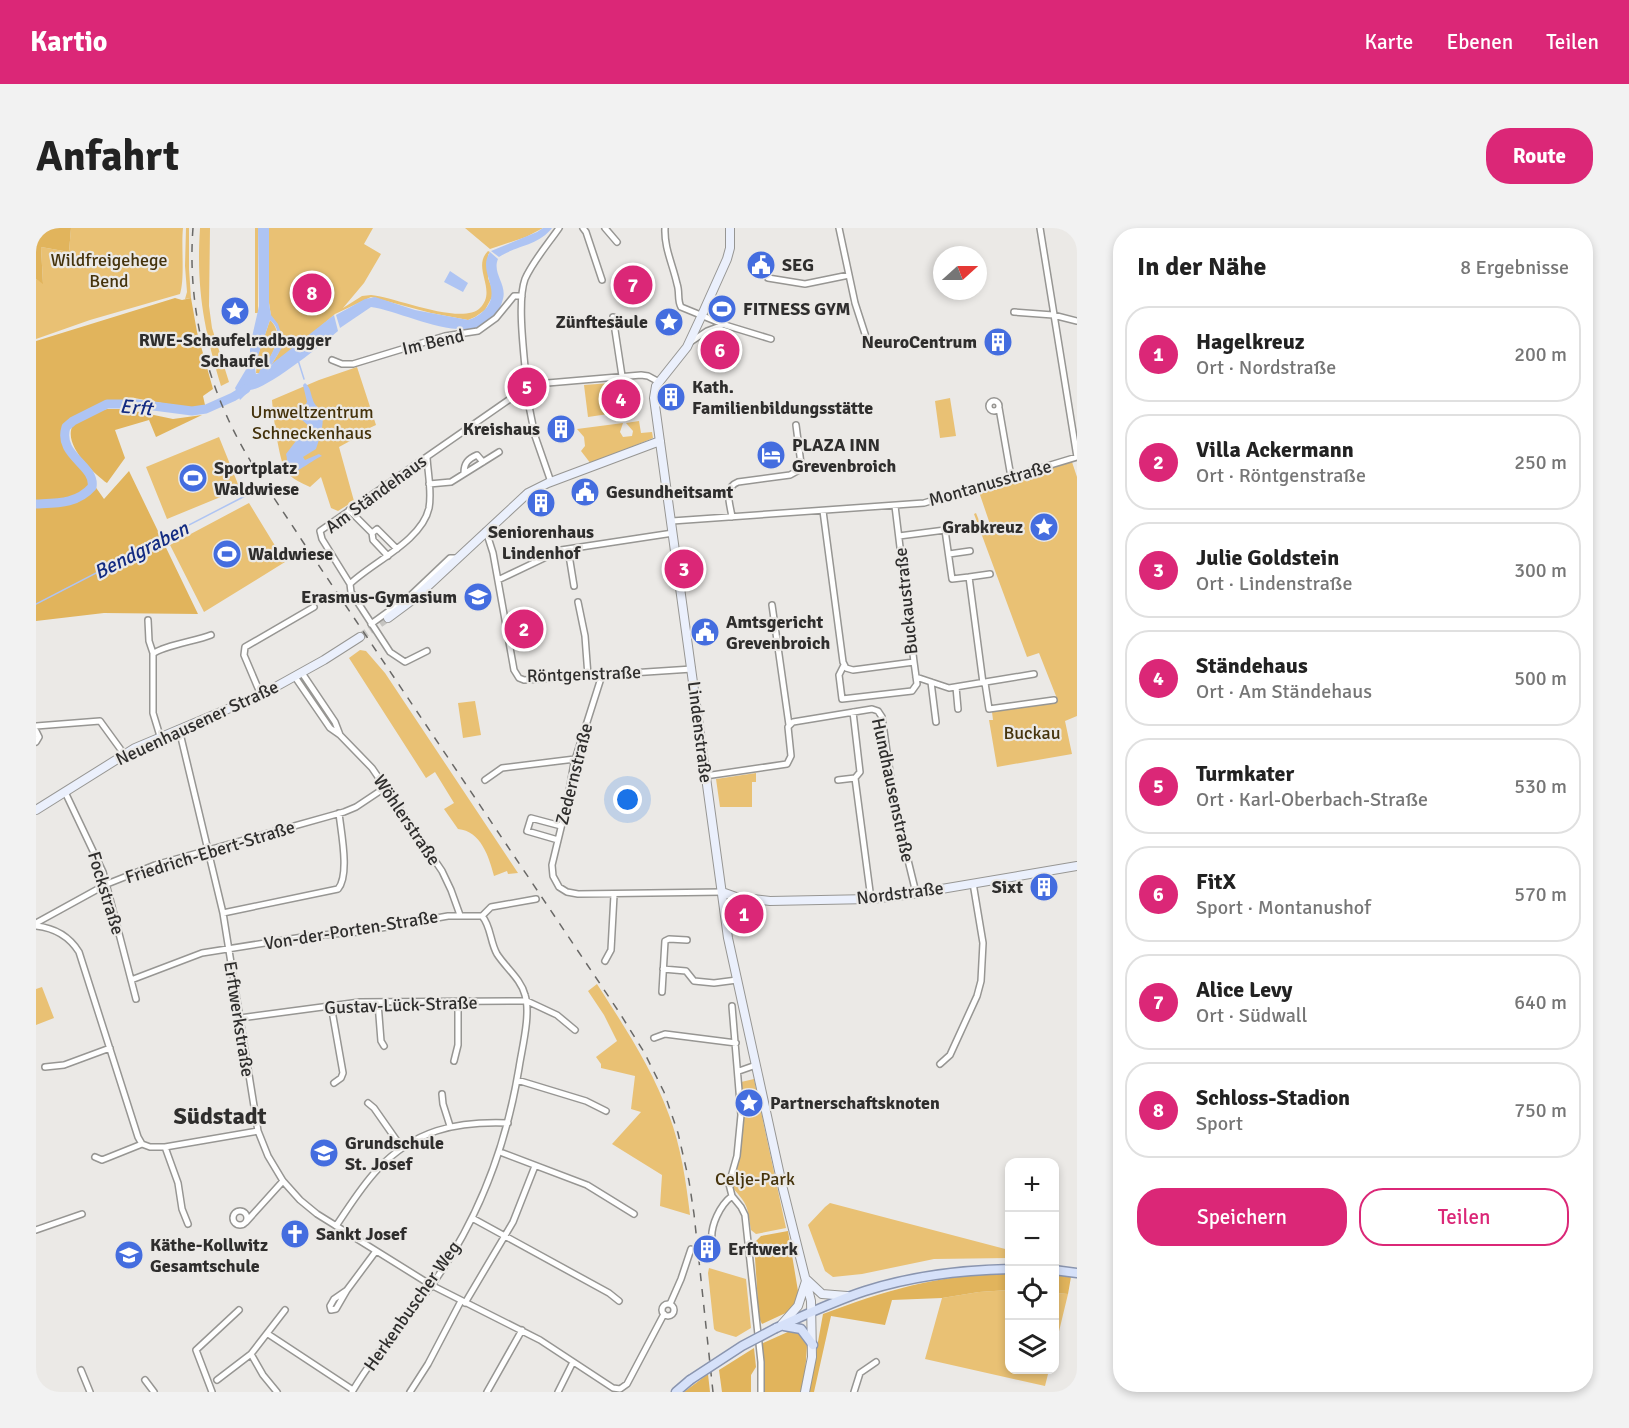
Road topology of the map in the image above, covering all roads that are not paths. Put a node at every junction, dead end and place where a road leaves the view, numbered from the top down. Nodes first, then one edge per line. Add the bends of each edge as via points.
1 (559, 228) edge
2 (583, 228) edge
3 (605, 228) edge
4 (665, 228) edge
5 (730, 228) edge
6 (839, 228) edge
7 (1040, 228) edge
8 (617, 242) dead end
9 (849, 275) junction
10 (768, 278) dead end
11 (602, 280) dead end
12 (522, 296) junction
13 (1014, 312) dead end
14 (1053, 315) junction
15 (613, 317) dead end
16 (701, 317) junction
17 (1077, 321) edge
18 (725, 325) junction
19 (866, 337) dead end
20 (771, 339) dead end
21 (688, 344) junction
22 (332, 360) dead end
23 (622, 376) junction
24 (526, 378) junction
25 (659, 382) junction
26 (536, 384) junction
27 (520, 392) junction
28 (527, 396) junction
29 (999, 408) dead end
30 (796, 425) dead end
31 (660, 441) junction
32 (499, 452) dead end
33 (1077, 457) edge
34 (427, 458) junction
35 (483, 462) junction
36 (464, 473) junction
37 (1011, 477) junction
38 (551, 482) junction
39 (429, 484) junction
40 (895, 506) junction
41 (350, 510) junction
42 (823, 511) junction
43 (732, 517) junction
44 (672, 520) junction
45 (486, 531) junction
46 (372, 533) junction
47 (674, 533) junction
48 (899, 536) junction
49 (397, 549) junction
50 (568, 549) junction
51 (970, 551) dead end
52 (949, 554) junction
53 (388, 556) junction
54 (458, 558) junction
55 (990, 574) dead end
56 (969, 577) junction
57 (498, 580) junction
58 (350, 584) junction
59 (574, 586) dead end
60 (578, 602) dead end
61 (772, 605) dead end
62 (314, 607) dead end
63 (388, 618) tunnel mouth
64 (148, 620) dead end
65 (371, 624) junction
66 (211, 635) dead end
67 (360, 638) tunnel mouth
68 (427, 651) dead end
69 (153, 653) junction
70 (914, 662) junction
71 (844, 665) junction
72 (692, 669) junction
73 (1034, 674) dead end
74 (298, 675) junction
75 (602, 675) junction
76 (588, 676) junction
77 (916, 677) junction
78 (931, 682) junction
79 (984, 683) junction
80 (956, 687) junction
81 (261, 695) junction
82 (1054, 700) dead end
83 (958, 709) dead end
84 (853, 712) junction
85 (936, 722) dead end
86 (789, 725) junction
87 (36, 726) edge
88 (179, 729) junction
89 (36, 731) edge
90 (160, 736) junction
91 (36, 742) edge
92 (124, 754) junction
93 (575, 759) junction
94 (705, 776) junction
95 (855, 778) junction
96 (485, 780) dead end
97 (838, 780) dead end
98 (386, 788) junction
99 (65, 792) junction
100 (36, 810) edge
101 (339, 813) junction
102 (561, 826) junction
103 (558, 840) junction
104 (208, 850) junction
105 (1077, 866) edge
106 (107, 884) junction
107 (973, 884) junction
108 (722, 892) junction
109 (916, 893) junction
110 (614, 895) junction
111 (536, 899) dead end
112 (871, 899) junction
113 (223, 914) junction
114 (460, 915) junction
115 (482, 916) junction
116 (36, 925) edge
117 (687, 940) dead end
118 (228, 949) junction
119 (605, 961) dead end
120 (663, 969) junction
121 (131, 980) junction
122 (737, 980) junction
123 (662, 992) dead end
124 (136, 999) dead end
125 (527, 1001) junction
126 (378, 1003) junction
127 (458, 1003) junction
128 (331, 1005) junction
129 (732, 1006) dead end
130 (240, 1018) junction
131 (575, 1030) dead end
132 (654, 1038) dead end
133 (736, 1043) junction
134 (384, 1046) dead end
135 (110, 1048) junction
136 (454, 1061) dead end
137 (940, 1064) dead end
138 (756, 1065) junction
139 (45, 1067) dead end
140 (739, 1071) junction
141 (517, 1080) junction
142 (334, 1083) dead end
143 (442, 1094) dead end
144 (368, 1103) dead end
145 (606, 1111) dead end
146 (508, 1123) junction
147 (450, 1126) junction
148 (258, 1131) junction
149 (142, 1144) junction
150 (165, 1147) junction
151 (402, 1148) junction
152 (500, 1152) junction
153 (95, 1157) dead end
154 (535, 1166) junction
155 (283, 1181) junction
156 (732, 1196) junction
157 (82, 1214) dead end
158 (634, 1214) dead end
159 (472, 1218) junction
160 (246, 1222) dead end
161 (188, 1224) dead end
162 (336, 1226) junction
163 (36, 1230) edge
164 (505, 1236) junction
165 (712, 1241) dead end
166 (692, 1250) dead end
167 (376, 1251) junction
168 (1005, 1269) edge
169 (1059, 1271) edge
170 (1077, 1273) edge
171 (806, 1279) junction
172 (431, 1285) junction
173 (347, 1290) dead end
174 (855, 1295) junction
175 (619, 1301) dead end
176 (463, 1302) junction
177 (239, 1310) dead end
178 (285, 1310) dead end
179 (812, 1311) junction
180 (778, 1327) junction
181 (522, 1330) junction
182 (268, 1335) junction
183 (813, 1345) junction
184 (251, 1354) junction
185 (573, 1362) junction
186 (876, 1362) dead end
187 (81, 1370) dead end
188 (145, 1380) dead end
189 (217, 1380) dead end
190 (352, 1391) edge
191 (90, 1392) edge
192 (154, 1392) edge
193 (212, 1392) edge
194 (277, 1392) edge
195 (410, 1392) edge
196 (486, 1392) edge
197 (558, 1392) edge
198 (676, 1392) edge
199 (761, 1392) edge
200 (806, 1392) edge
201 (854, 1392) edge

1 - 12 street via 528,274
2 - 11 street
3 - 8 street
4 - 16 street via 680,306
5 - 16 main road via 727,260
6 - 9 street
7 - 14 street, Montanusstraße
9 - 10 street via 805,284
9 - 19 street
12 - 22 street, Im Bend via 514,296 494,321 475,332 446,336 351,364
12 - 24 street
13 - 14 street
14 - 17 street
14 - 33 street, Montanusstraße
15 - 23 street
16 - 18 street
16 - 21 main road
18 - 20 street
18 - 21 street
21 - 25 main road
23 - 25 street via 646,375
23 - 26 street
24 - 26 street
24 - 27 street via 519,383
25 - 31 main road, Lindenstraße via 654,398
26 - 28 street via 535,392
27 - 28 street
27 - 34 street, Am Ständehaus
28 - 38 street via 535,436
29 - 37 street
30 - 43 street via 800,469 790,475 731,485
31 - 38 main road
31 - 44 main road, Lindenstraße
32 - 35 street
33 - 37 street, Montanusstraße
34 - 39 street
34 - 41 street, Am Ständehaus
35 - 36 street
35 - 36 street via 477,455 467,460
36 - 39 street via 447,483
37 - 40 street, Montanusstraße via 930,501
38 - 45 main road via 525,496
39 - 49 street via 425,519
40 - 42 street, Montanusstraße
40 - 48 street, Buckaustraße
41 - 46 street
41 - 58 street, Am Ständehaus via 320,531
42 - 43 street, Montanusstraße
42 - 71 street
43 - 44 street, Montanusstraße
44 - 47 main road, Lindenstraße
45 - 54 main road
45 - 57 street, Röntgenstraße
46 - 49 street via 377,529
46 - 53 street via 373,540
47 - 50 street
47 - 72 main road, Lindenstraße
48 - 52 street via 945,530
48 - 70 street, Buckaustraße
49 - 53 street
50 - 57 street
50 - 59 street
51 - 52 street
52 - 56 street via 952,579
53 - 58 street
54 - 63 main road via 416,598
54 - 65 street via 450,558 411,596
55 - 56 street
56 - 79 street
57 - 76 street, Röntgenstraße via 518,677 524,680
58 - 65 street, Am Ständehaus
60 - 76 street
61 - 86 street
62 - 81 street via 245,647 244,655
64 - 69 street
65 - 68 street, Am Ständehaus via 400,660 405,662
66 - 69 street
67 - 74 main road, Neuenhausener Straße
69 - 90 street via 153,711
70 - 71 street, Buckaustraße via 853,670
70 - 77 street
71 - 77 street via 839,675 842,699 915,690
72 - 75 street, Röntgenstraße
72 - 94 main road, Lindenstraße
73 - 79 street
74 - 81 main road, Neuenhausener Straße
74 - 98 street, Wöhlerstraße via 335,722 340,735
75 - 76 street, Röntgenstraße
75 - 93 street, Zedernstraße
77 - 78 street
78 - 80 street
78 - 85 street
79 - 80 street
79 - 82 street via 989,709
80 - 83 street
81 - 88 main road, Neuenhausener Straße
84 - 86 street, Hundhausenstraße
84 - 95 street, Hundhausenstraße via 860,772
84 - 109 street, Hundhausenstraße via 874,709 882,715 895,807
86 - 94 street via 790,756 786,764
87 - 92 street via 100,721
88 - 90 main road, Neuenhausener Straße
88 - 104 street, Erftwerkstraße
89 - 91 street
90 - 92 main road, Neuenhausener Straße
92 - 99 main road, Neuenhausener Straße
93 - 96 street via 502,768
93 - 102 street, Zedernstraße
94 - 108 main road, Lindenstraße
95 - 97 street, Hundhausenstraße
95 - 112 street, Hundhausenstraße
98 - 101 street, Friedrich-Ebert-Straße
98 - 114 street, Wöhlerstraße via 446,877
99 - 100 main road, Neuenhausener Straße
99 - 106 street, Fockstraße
101 - 104 street, Friedrich-Ebert-Straße
101 - 113 street via 344,873 338,889
102 - 103 street, Zedernstraße
102 - 103 street via 531,819 527,831
103 - 110 street, Zedernstraße via 552,874 559,887 569,893
104 - 106 street, Friedrich-Ebert-Straße
104 - 113 street, Erftwerkstraße
105 - 107 main road, Nordstraße
106 - 116 street, Friedrich-Ebert-Straße
106 - 121 street, Fockstraße
107 - 109 main road, Nordstraße
107 - 137 street via 983,936 981,981 950,1055
108 - 110 street
108 - 112 main road, Nordstraße via 770,901
108 - 122 main road, Lindenstraße
109 - 112 main road, Nordstraße
110 - 119 street via 611,950
111 - 115 street, Von-der-Porten-Straße via 491,907
113 - 118 street, Erftwerkstraße
114 - 115 street, Von-der-Porten-Straße
114 - 118 street, Von-der-Porten-Straße
115 - 125 street via 496,951 521,985
116 - 135 street via 59,932 76,947
117 - 120 street via 665,941
118 - 121 street, Von-der-Porten-Straße via 196,955
118 - 130 street, Erftwerkstraße
120 - 122 street via 686,971 694,981
120 - 123 street
121 - 124 street, Fockstraße
122 - 138 main road, Lindenstraße
125 - 127 street, Gustav-Lück-Straße
125 - 131 street via 557,1015
125 - 141 street, Herkenbuscher Weg
126 - 127 street, Gustav-Lück-Straße
126 - 128 street, Gustav-Lück-Straße
126 - 134 street
127 - 136 street
128 - 130 street, Gustav-Lück-Straße
128 - 142 street via 343,1073
129 - 133 street
130 - 148 street, Erftwerkstraße
132 - 133 street via 665,1034
133 - 140 street
135 - 139 street via 64,1065
135 - 149 street
138 - 140 street
138 - 171 main road, Lindenstraße
140 - 156 street via 741,1115 729,1181
141 - 145 street
141 - 146 street, Herkenbuscher Weg
143 - 147 street
144 - 151 street
146 - 147 street
146 - 152 street, Herkenbuscher Weg
147 - 151 street
148 - 150 street
148 - 155 street, Erftwerkstraße
149 - 150 street
149 - 153 street via 102,1160
150 - 161 street
151 - 162 street via 374,1174
152 - 154 street
152 - 159 street, Herkenbuscher Weg
154 - 158 street via 591,1187
154 - 164 street
155 - 160 street
155 - 162 street, Erftwerkstraße via 305,1205
156 - 165 street via 723,1204 711,1233
156 - 199 street via 745,1215
157 - 163 street
159 - 164 street
159 - 172 street, Herkenbuscher Weg
162 - 167 street, Erftwerkstraße
164 - 175 street
164 - 176 street
166 - 185 street, Erftwerkstraße via 670,1304 674,1312 664,1314 623,1388 610,1387
167 - 172 street, Erftwerkstraße
167 - 173 street
168 - 174 main road via 931,1275
169 - 170 main road
171 - 174 main road via 822,1294
171 - 179 main road, Lindenstraße
171 - 180 main road via 797,1308
172 - 176 street, Erftwerkstraße
172 - 190 street, Herkenbuscher Weg
174 - 179 main road
176 - 181 street, Erftwerkstraße
176 - 195 street
177 - 193 street via 196,1350
178 - 182 street
179 - 180 main road
179 - 183 main road, Lindenstraße
180 - 183 main road via 799,1328
180 - 198 main road, bridge via 732,1352
181 - 185 street, Erftwerkstraße
181 - 196 street
182 - 184 street
182 - 190 street
183 - 200 main road, Lindenstraße
184 - 189 street
184 - 194 street
185 - 197 street
186 - 201 street via 860,1373
187 - 191 street
188 - 192 street

